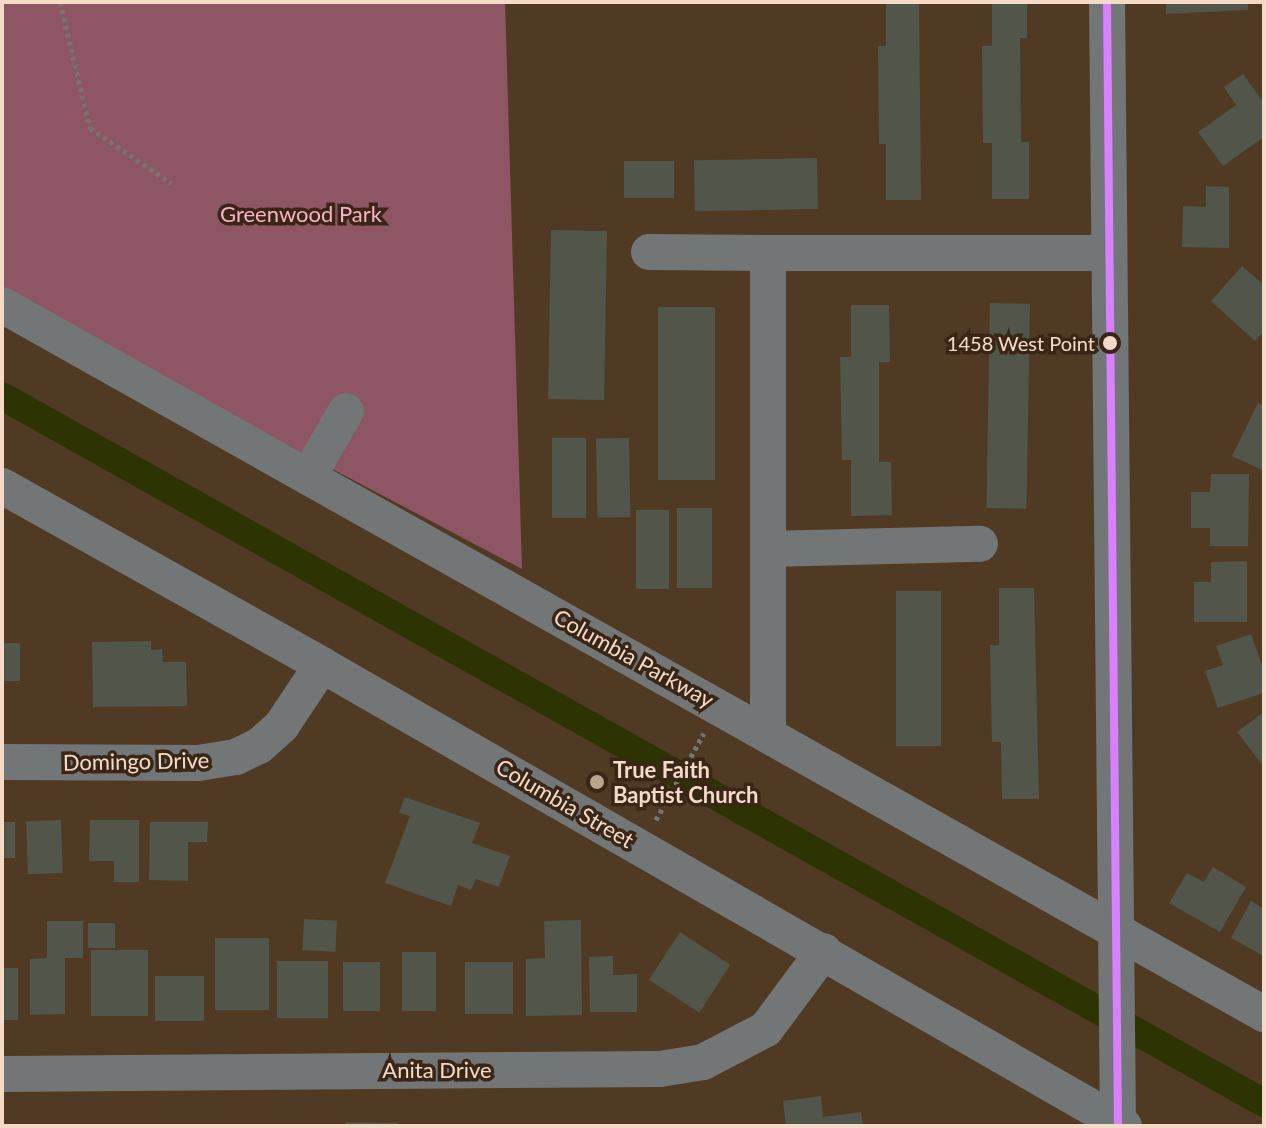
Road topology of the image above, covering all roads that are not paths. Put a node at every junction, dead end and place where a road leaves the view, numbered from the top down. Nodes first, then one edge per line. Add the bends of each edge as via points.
1 (1107, 2) edge
2 (649, 252) dead end
3 (768, 253) junction
4 (1109, 253) junction
5 (2, 305) edge
6 (346, 411) dead end
7 (308, 477) junction
8 (2, 486) edge
9 (980, 544) dead end
10 (768, 549) junction
11 (322, 665) junction
12 (768, 733) junction
13 (2, 762) edge
14 (1113, 947) junction
15 (824, 951) junction
16 (1264, 1014) edge
17 (2, 1074) edge
18 (1120, 1125) edge

1 - 4 street
2 - 3 street
3 - 4 street
3 - 10 street
4 - 14 street
5 - 7 street, Columbia Parkway
6 - 7 street
7 - 12 street, Columbia Parkway
8 - 11 street, Columbia Street
9 - 10 street
10 - 12 street
11 - 13 street, Domingo Drive via 282,725 259,746 236,757 198,763
11 - 15 street, Columbia Street
12 - 14 street, Columbia Parkway
14 - 16 street, Columbia Parkway
14 - 18 street
15 - 17 street, Anita Drive via 766,1029 703,1062 660,1069
15 - 18 street, Columbia Street

